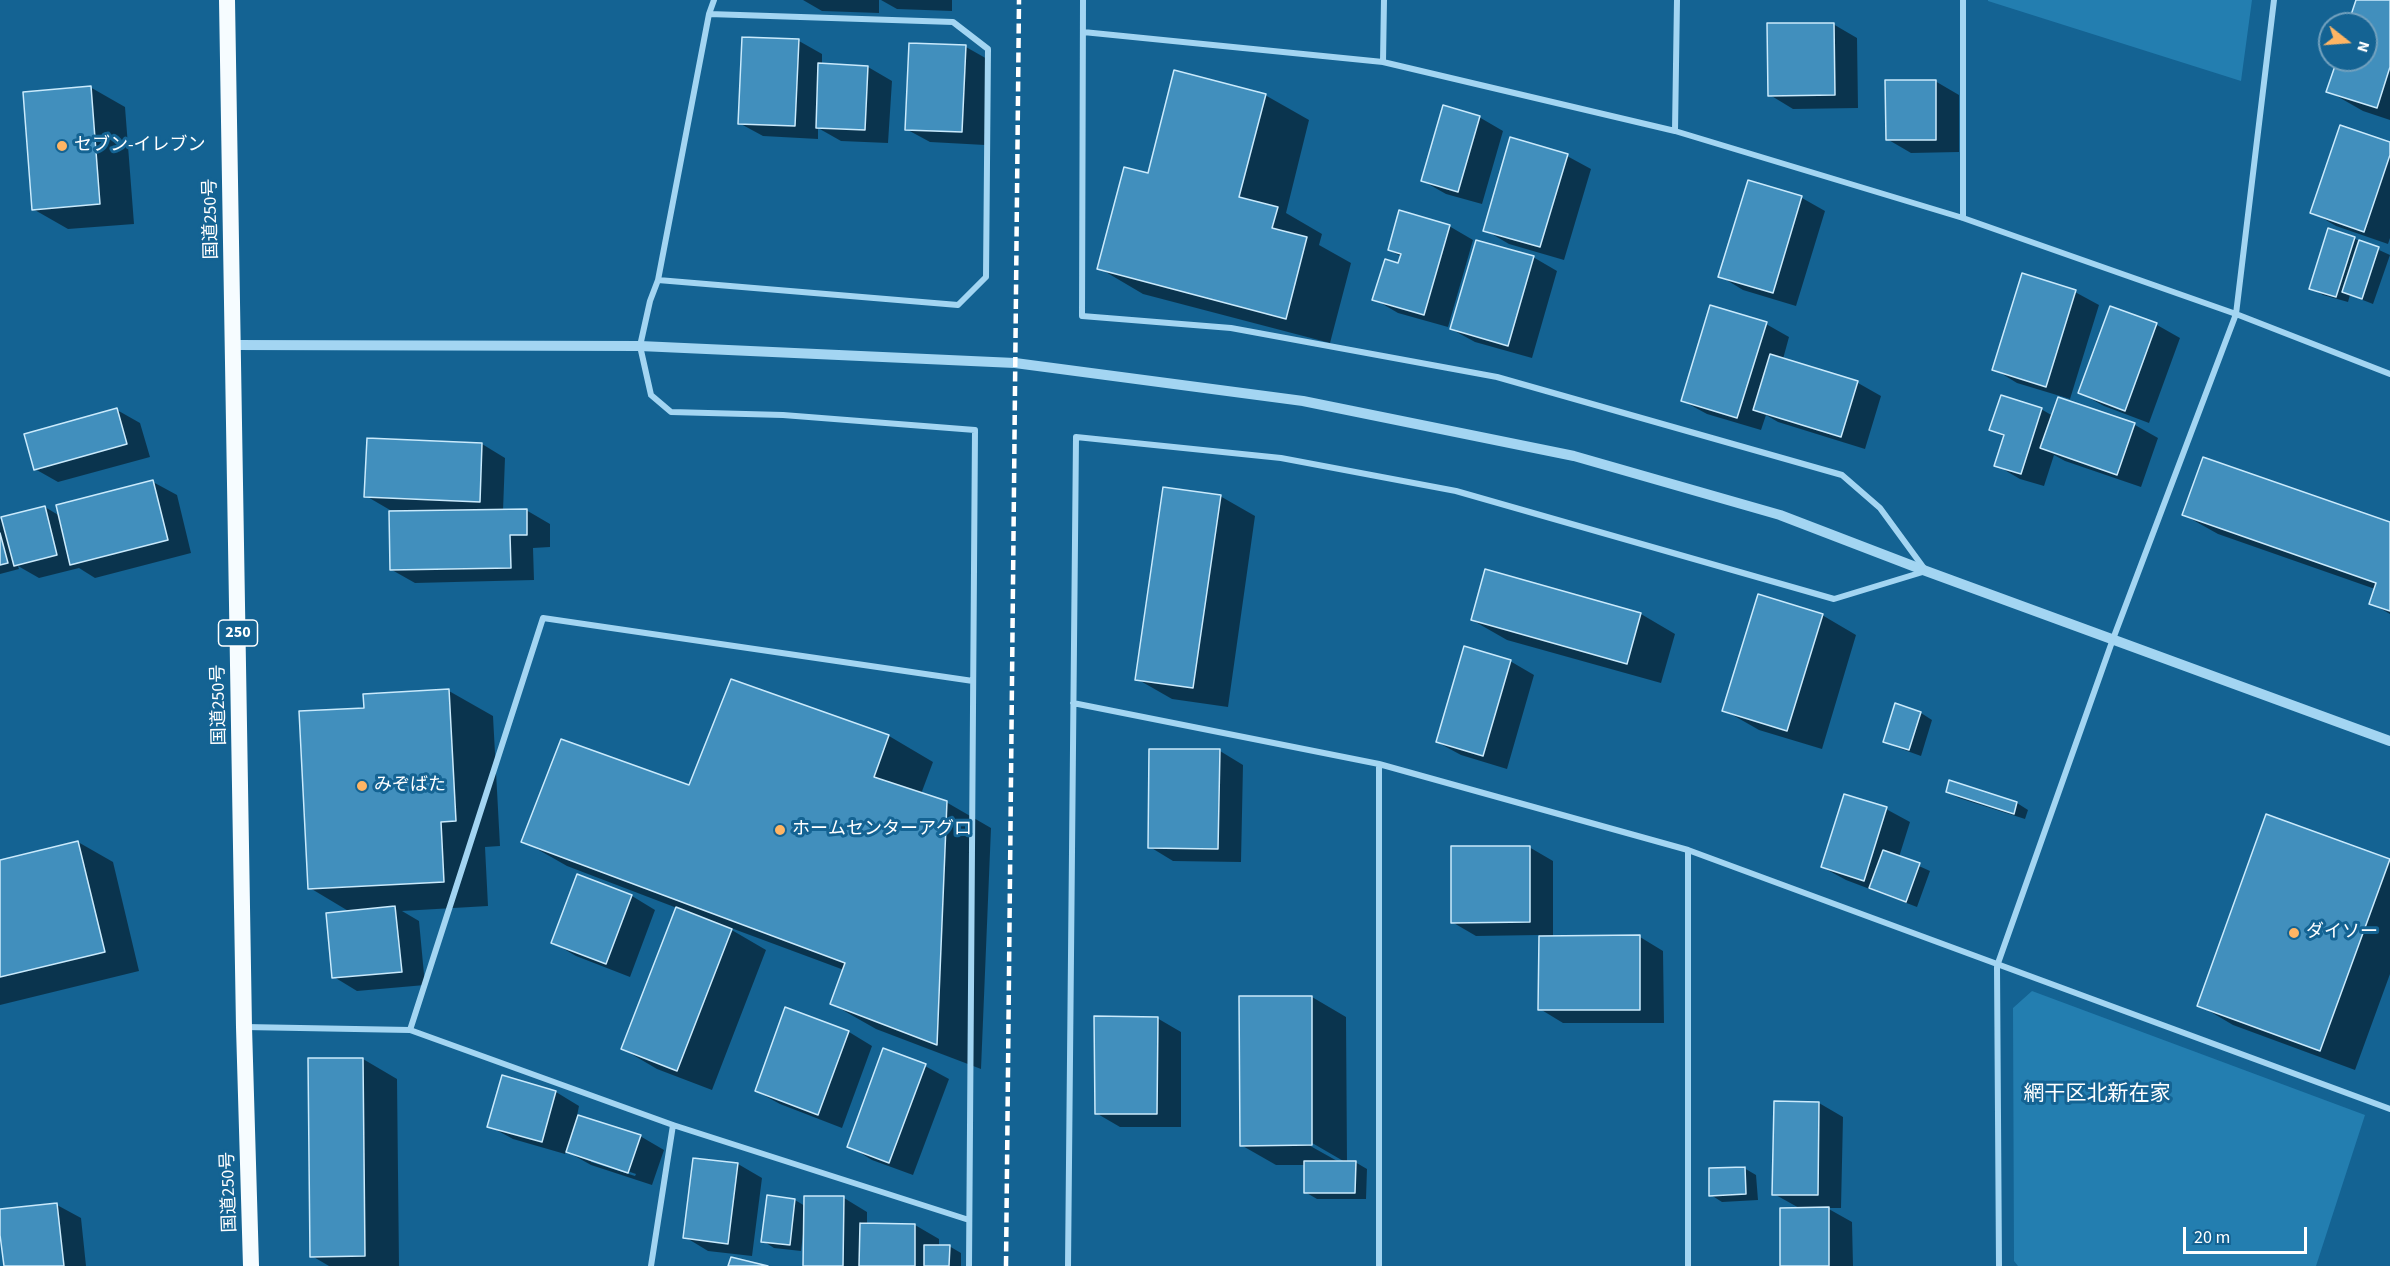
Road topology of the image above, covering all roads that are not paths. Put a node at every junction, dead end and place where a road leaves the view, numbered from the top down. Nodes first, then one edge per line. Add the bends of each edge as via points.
1 (227, 0) edge
2 (714, 0) edge
3 (1083, 0) edge
4 (1384, 0) edge
5 (1677, 0) edge
6 (1963, 0) edge
7 (2274, 0) edge
8 (709, 14) junction
9 (1083, 32) junction
10 (1383, 62) junction
11 (1675, 131) junction
12 (1963, 218) junction
13 (658, 280) junction
14 (2236, 314) junction
15 (234, 345) junction
16 (640, 346) junction
17 (2390, 374) edge
18 (1926, 571) junction
19 (2113, 639) junction
20 (973, 681) junction
21 (1073, 703) junction
22 (2390, 741) edge
23 (1378, 764) junction
24 (1688, 850) junction
25 (1997, 966) junction
26 (244, 1027) junction
27 (410, 1030) junction
28 (2390, 1109) edge
29 (673, 1125) junction
30 (969, 1220) junction
31 (251, 1266) edge
32 (651, 1266) edge
33 (969, 1266) edge
34 (1068, 1266) edge
35 (1379, 1266) edge
36 (1688, 1266) edge
37 (1999, 1266) edge

1 - 15 highway, 国道250号 / 250
2 - 8 street
3 - 9 street
4 - 10 street
5 - 11 street
6 - 12 street
7 - 14 street
8 - 13 street
8 - 13 street via 953,22 988,49 986,277 958,305
9 - 10 street
9 - 18 street via 1082,316 1232,328 1497,377 1842,475 1880,508
10 - 11 street
11 - 12 street
12 - 14 street
13 - 16 street
14 - 17 street
14 - 19 street
15 - 16 street
15 - 26 highway, 国道250号 / 250
16 - 18 street via 1015,363 1303,401 1574,456 1780,515
16 - 20 street via 651,394 671,412 783,415 975,430
18 - 19 street
18 - 21 street via 1834,599 1456,491 1281,458 1076,437
19 - 22 street
19 - 25 street
20 - 27 street via 543,618
20 - 30 street
21 - 23 street
21 - 34 street
23 - 24 street
23 - 35 street
24 - 25 street
24 - 36 street
25 - 28 street
25 - 37 street
26 - 27 street
26 - 31 highway, 国道250号 / 250
27 - 29 street
29 - 30 street
29 - 32 street
30 - 33 street

